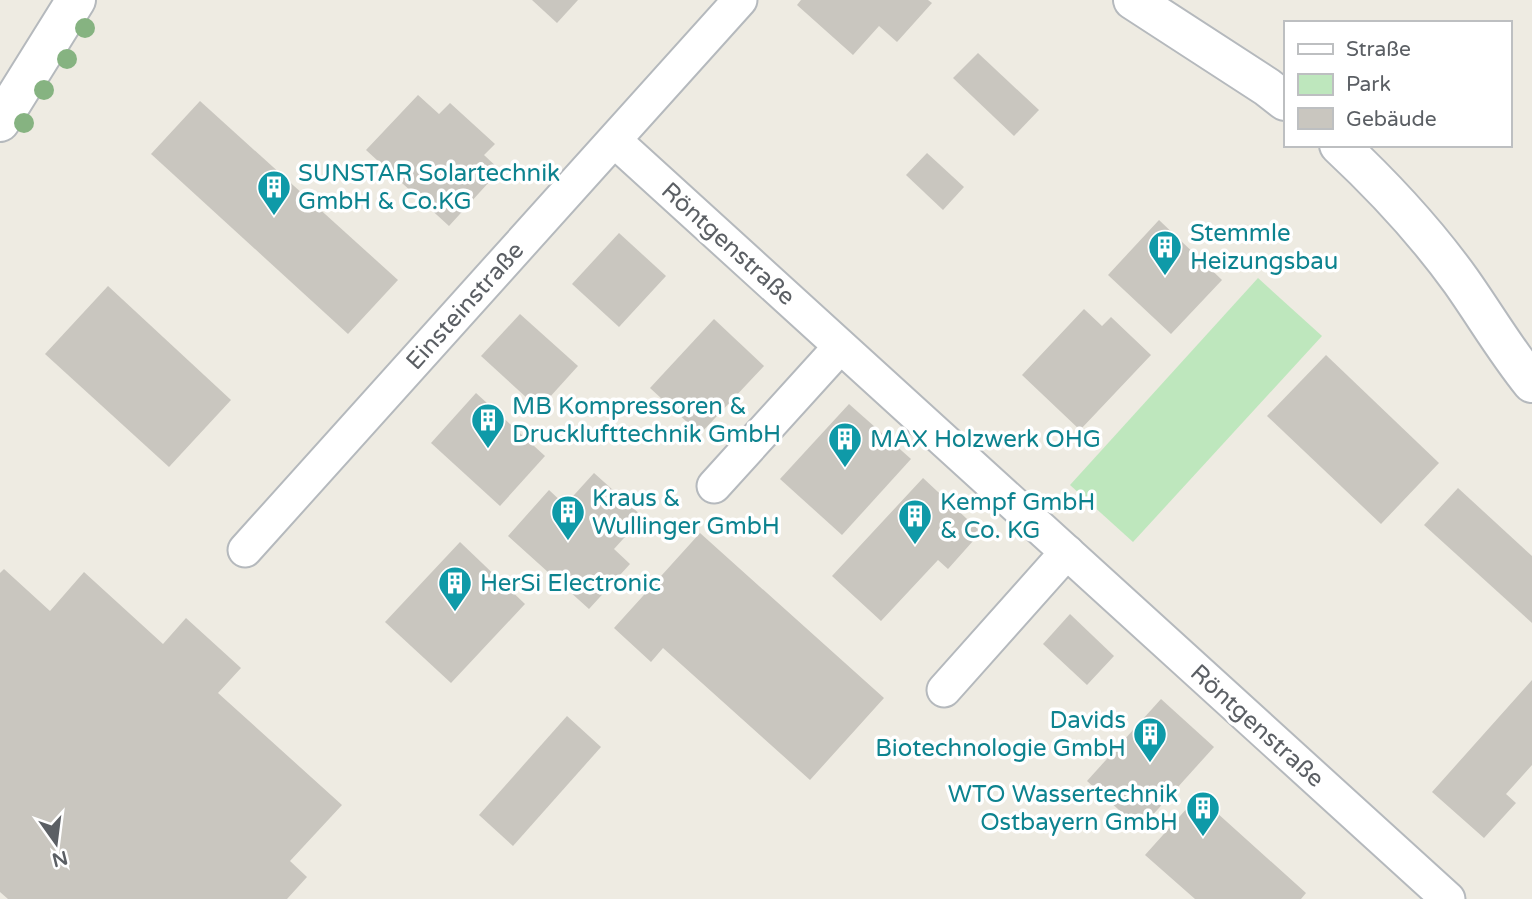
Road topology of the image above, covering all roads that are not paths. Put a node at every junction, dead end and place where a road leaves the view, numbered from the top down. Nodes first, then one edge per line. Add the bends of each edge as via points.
1 (76, 0) edge
2 (740, 0) edge
3 (1133, 0) edge
4 (1284, 100) edge
5 (0, 122) edge
6 (615, 141) junction
7 (1341, 147) edge
8 (841, 347) junction
9 (1532, 383) edge
10 (714, 486) dead end
11 (246, 550) dead end
12 (1067, 552) junction
13 (944, 690) dead end
14 (1448, 899) edge

1 - 5 street
2 - 6 street, Einsteinstraße
3 - 4 street
6 - 8 street, Röntgenstraße
6 - 11 street, Einsteinstraße
7 - 9 street via 1418,225
8 - 10 street
8 - 12 street, Röntgenstraße
12 - 13 street
12 - 14 street, Röntgenstraße

